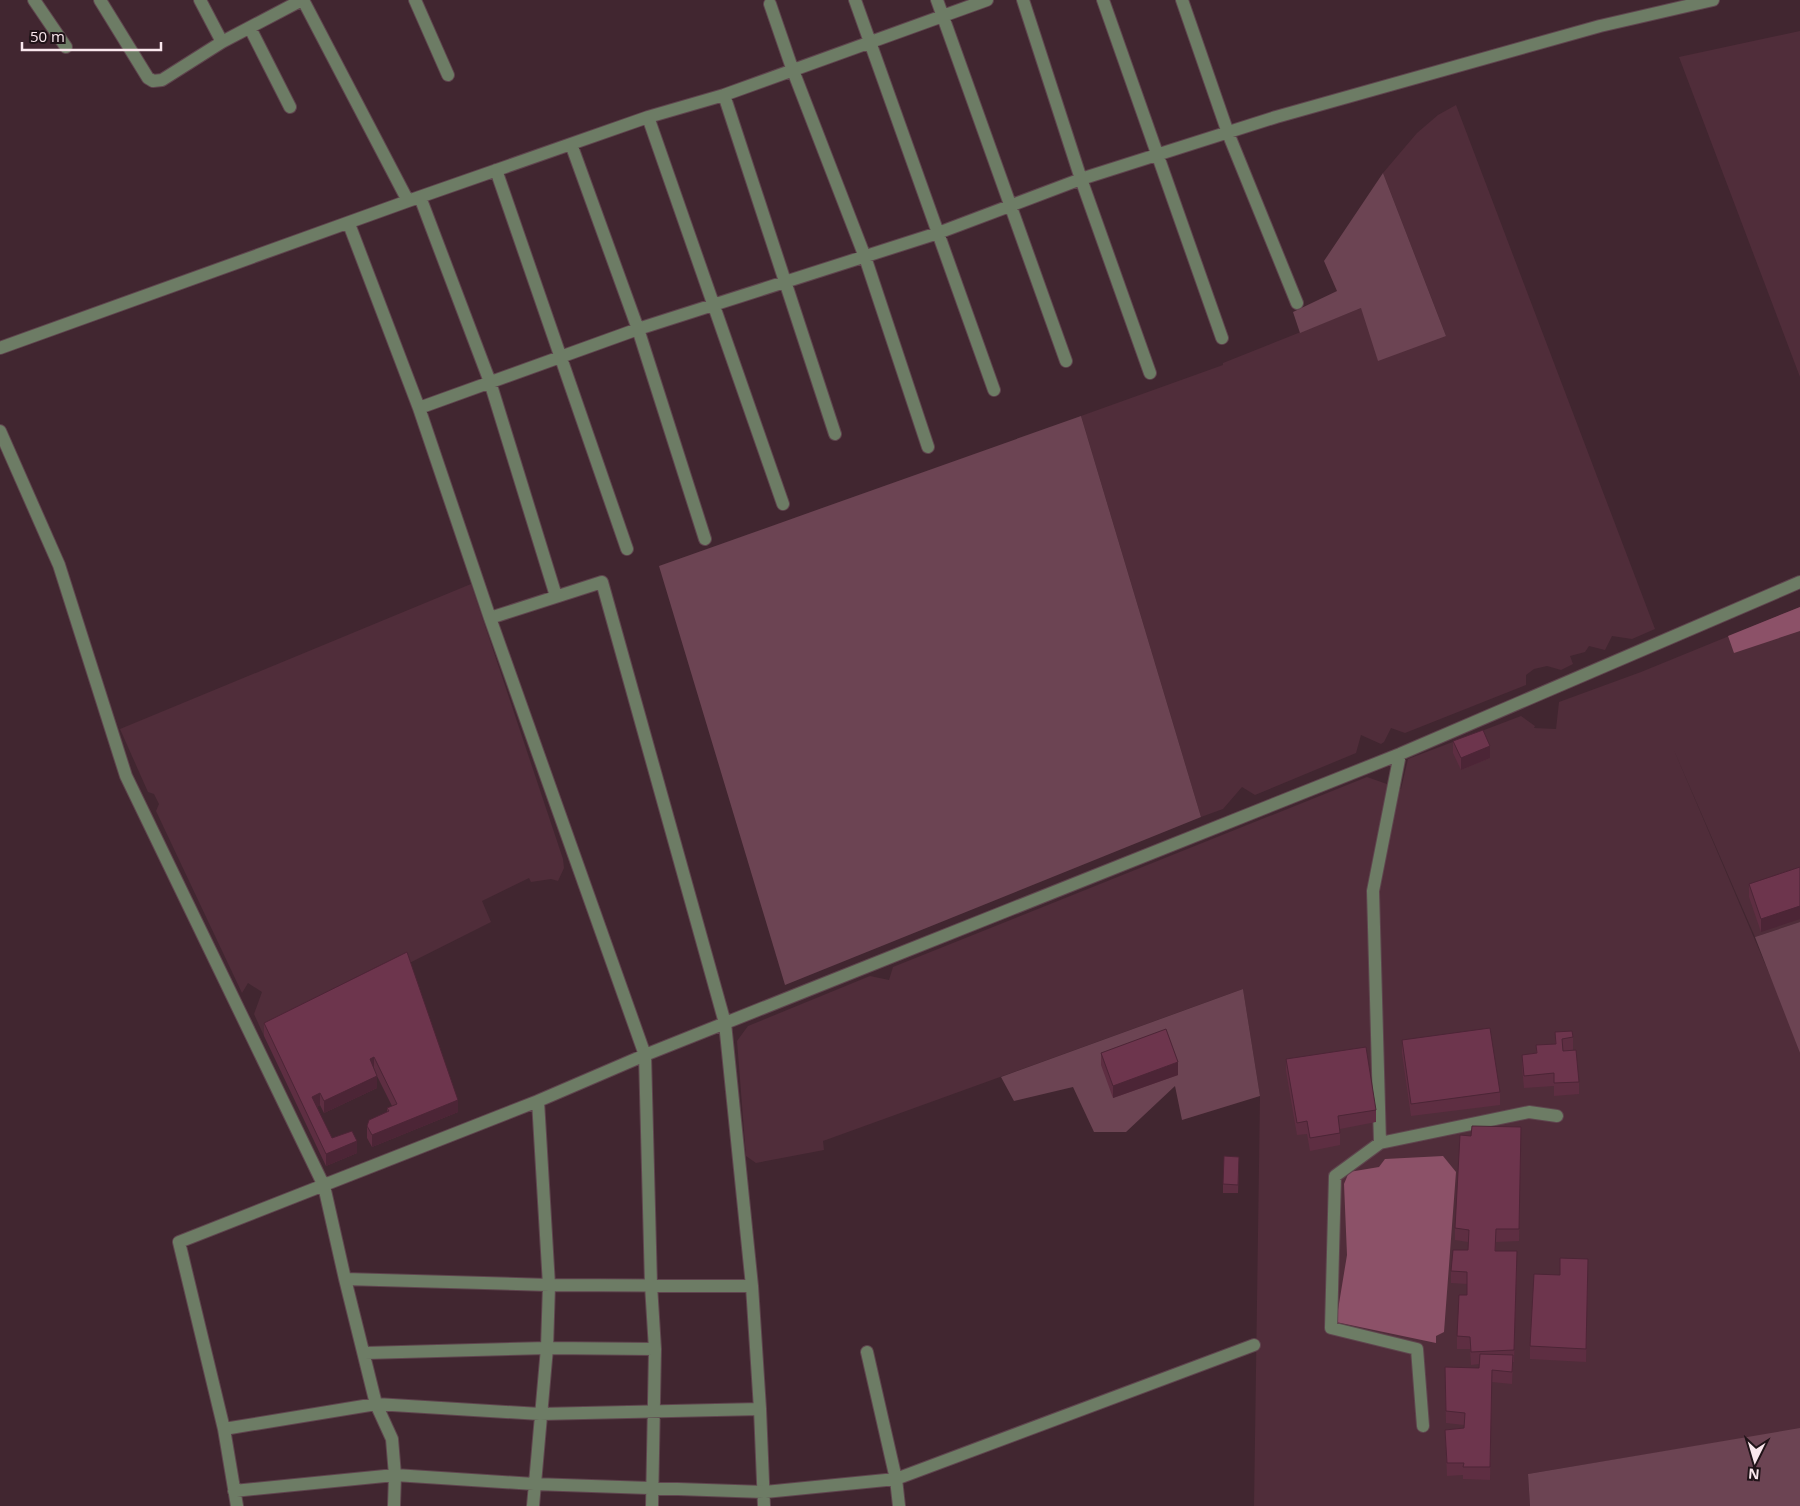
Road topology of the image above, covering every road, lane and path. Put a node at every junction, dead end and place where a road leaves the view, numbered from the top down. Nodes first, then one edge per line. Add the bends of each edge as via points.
1 (34, 0) edge
2 (100, 0) edge
3 (200, 0) edge
4 (303, 0) edge
5 (415, 0) edge
6 (855, 0) edge
7 (937, 0) edge
8 (987, 0) edge
9 (1023, 0) edge
10 (1103, 0) edge
11 (1182, 0) edge
12 (1712, 0) edge
13 (770, 4) dead end
14 (943, 16) junction
15 (250, 28) junction
16 (222, 42) junction
17 (871, 43) junction
18 (66, 47) dead end
19 (792, 68) junction
20 (448, 75) dead end
21 (724, 95) junction
22 (290, 107) dead end
23 (648, 117) junction
24 (1228, 132) junction
25 (571, 144) junction
26 (1157, 155) junction
27 (496, 170) junction
28 (1081, 179) junction
29 (414, 199) junction
30 (1010, 206) junction
31 (349, 224) junction
32 (938, 233) junction
33 (865, 257) junction
34 (784, 282) junction
35 (1297, 303) dead end
36 (715, 306) junction
37 (638, 329) junction
38 (1222, 338) dead end
39 (0, 348) edge
40 (561, 357) junction
41 (1066, 361) dead end
42 (1150, 373) dead end
43 (490, 382) junction
44 (994, 390) dead end
45 (419, 408) junction
46 (0, 431) edge
47 (835, 434) dead end
48 (928, 447) dead end
49 (783, 504) dead end
50 (705, 538) dead end
51 (627, 549) dead end
52 (1800, 582) edge
53 (556, 596) junction
54 (490, 618) junction
55 (1400, 754) junction
56 (725, 1023) junction
57 (645, 1055) junction
58 (538, 1101) junction
59 (1557, 1116) dead end
60 (1380, 1143) junction
61 (324, 1186) junction
62 (345, 1279) junction
63 (549, 1284) junction
64 (651, 1285) junction
65 (752, 1286) junction
66 (1254, 1345) dead end
67 (547, 1348) junction
68 (655, 1349) junction
69 (867, 1352) dead end
70 (365, 1353) junction
71 (376, 1404) junction
72 (760, 1409) junction
73 (654, 1412) junction
74 (540, 1414) junction
75 (1423, 1426) dead end
76 (224, 1429) junction
77 (395, 1475) junction
78 (896, 1479) junction
79 (534, 1484) junction
80 (652, 1488) junction
81 (234, 1490) junction
82 (765, 1492) junction
83 (237, 1506) edge
84 (394, 1506) edge
85 (532, 1506) edge
86 (652, 1506) edge
87 (764, 1506) edge
88 (900, 1506) edge

1 - 18 street
2 - 16 street via 148,78 153,81 162,80
3 - 16 street
4 - 15 street
4 - 29 street
5 - 20 street
6 - 17 street
7 - 14 street
8 - 14 street
9 - 28 street
10 - 26 street
11 - 24 street
12 - 24 street via 1600,26
13 - 19 street
14 - 17 street
14 - 30 street
15 - 16 street
15 - 22 street
17 - 19 street
17 - 32 street
19 - 21 street
19 - 33 street
21 - 23 street
21 - 34 street
23 - 25 street
23 - 36 street
24 - 26 street
24 - 35 street
25 - 27 street
25 - 37 street
26 - 28 street
26 - 38 street
27 - 29 street
27 - 40 street
28 - 30 street
28 - 42 street
29 - 31 street
29 - 43 street
30 - 32 street
30 - 41 street
31 - 39 street
31 - 45 street
32 - 33 street
32 - 44 street
33 - 34 street
33 - 48 street
34 - 36 street
34 - 47 street
36 - 37 street
36 - 49 street
37 - 40 street
37 - 50 street
40 - 43 street
40 - 51 street
43 - 45 street
43 - 53 street
45 - 54 street
46 - 61 street via 60,565 126,776
52 - 55 street
53 - 54 street
53 - 56 street via 602,582
54 - 57 street
55 - 56 street
55 - 60 street via 1373,891
56 - 57 street
56 - 65 street
57 - 58 street
57 - 64 street
58 - 61 street
58 - 63 street
59 - 60 street via 1529,1112
60 - 75 street via 1335,1176 1330,1328 1417,1349
61 - 62 street
61 - 76 street via 179,1242
62 - 63 street
62 - 70 street
63 - 64 street
63 - 67 street
64 - 65 street
64 - 68 street
65 - 72 street
66 - 78 street
67 - 68 street
67 - 70 street
67 - 74 street
68 - 73 street
69 - 78 street
70 - 71 street
71 - 74 street
71 - 76 street
71 - 77 street via 392,1438
72 - 73 street
72 - 82 street
73 - 74 street
73 - 80 street
74 - 79 street
76 - 81 street
77 - 79 street
77 - 81 street
77 - 84 street
78 - 82 street
78 - 88 street
79 - 80 street
79 - 85 street
80 - 82 street
80 - 86 street
81 - 83 street
82 - 87 street

